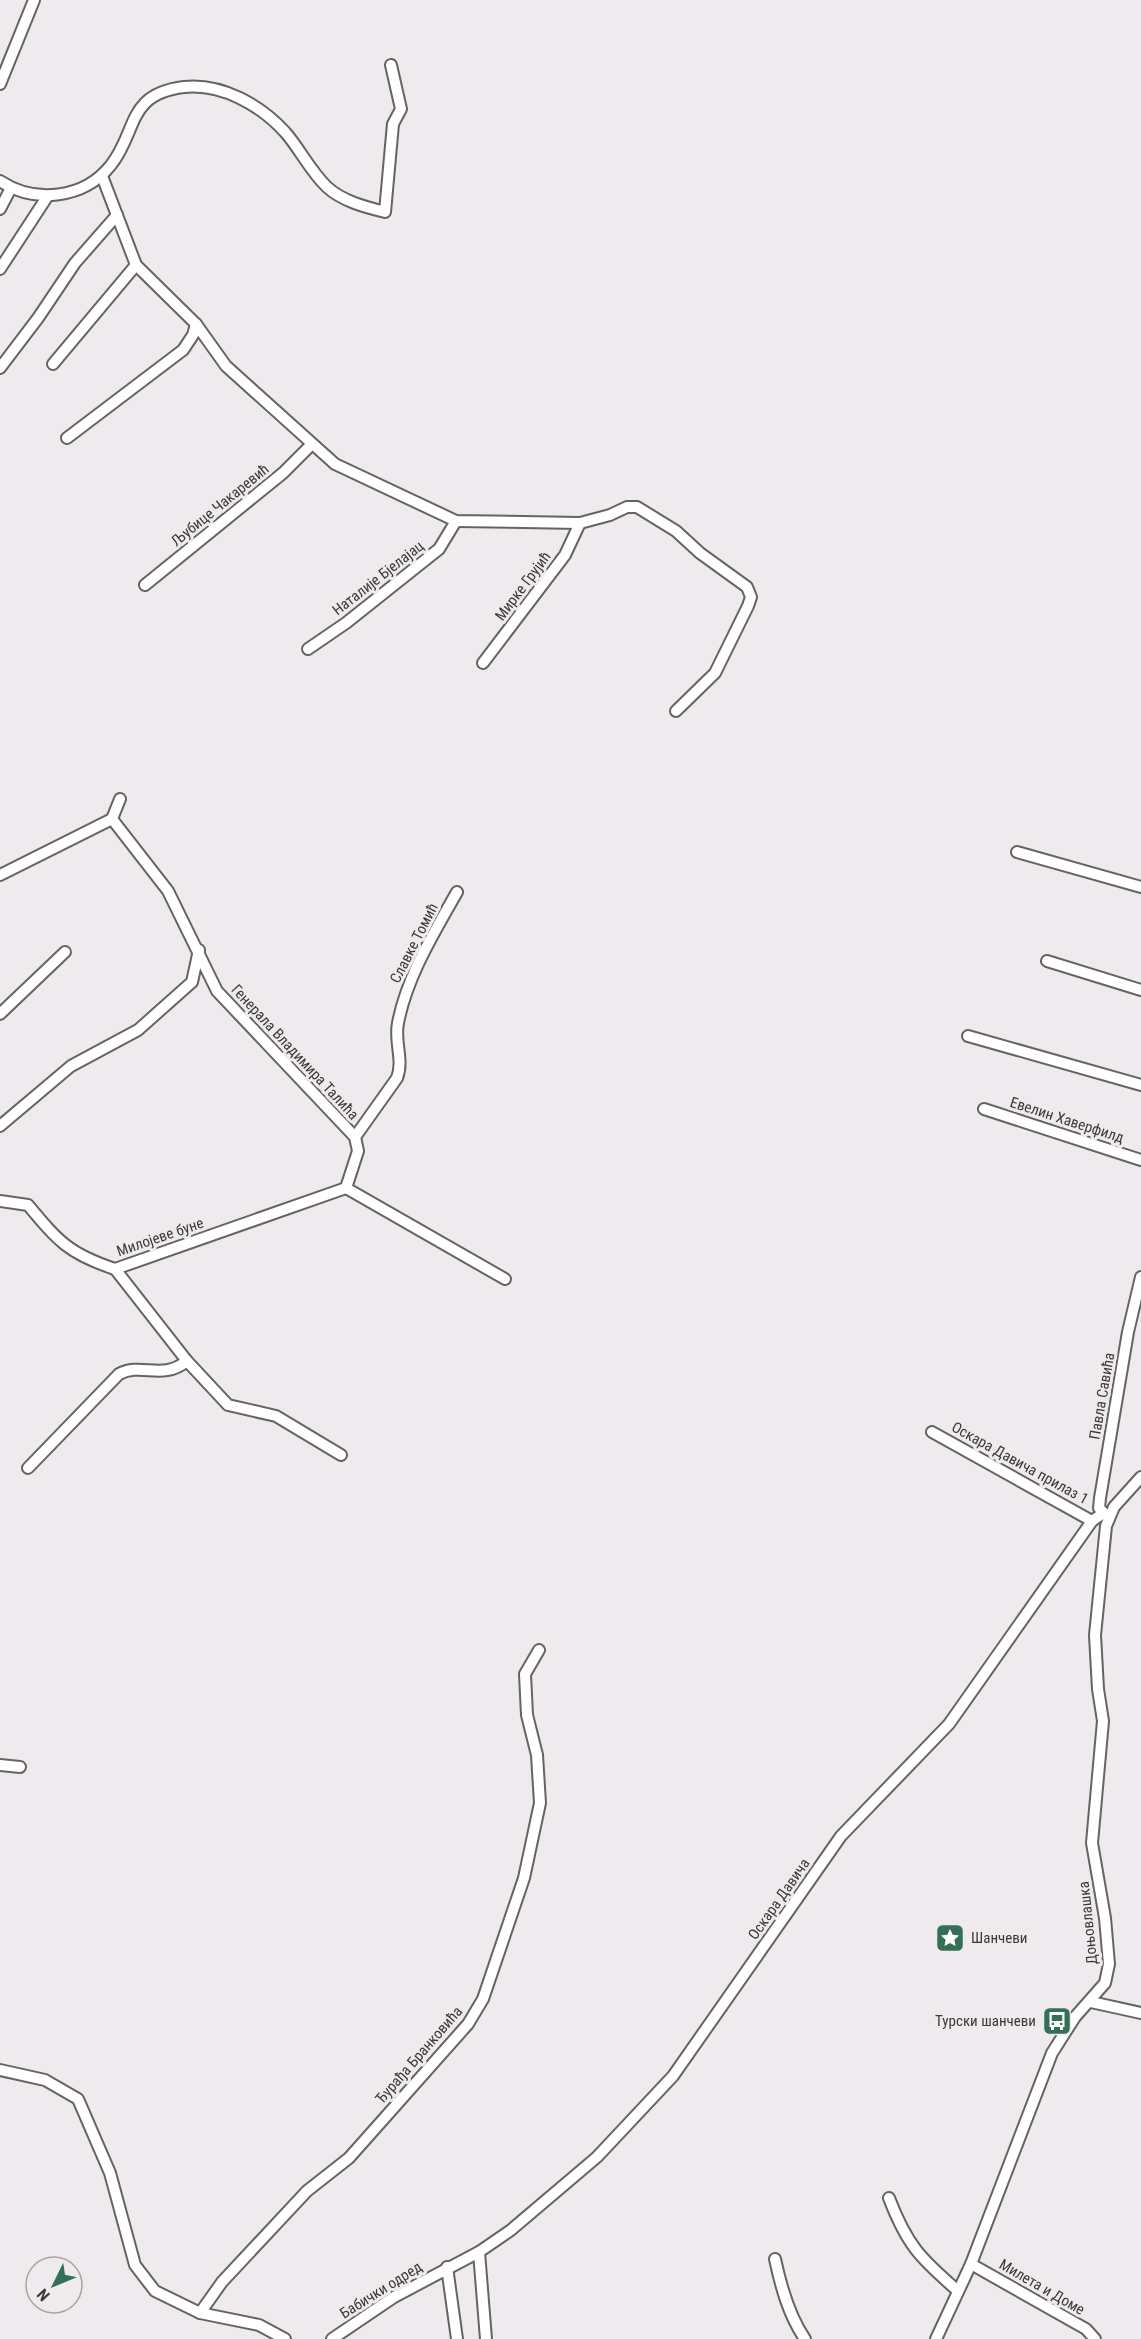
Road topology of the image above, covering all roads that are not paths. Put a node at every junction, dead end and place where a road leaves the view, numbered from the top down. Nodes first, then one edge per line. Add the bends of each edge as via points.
1 (34, 0) edge
2 (391, 65) dead end
3 (0, 84) edge
4 (102, 176) junction
5 (0, 181) edge
6 (11, 188) junction
7 (47, 197) junction
8 (0, 209) edge
9 (117, 215) junction
10 (136, 265) junction
11 (0, 269) edge
12 (195, 324) junction
13 (53, 364) dead end
14 (0, 368) edge
15 (67, 438) dead end
16 (310, 445) junction
17 (456, 521) junction
18 (580, 523) junction
19 (145, 585) dead end
20 (308, 649) dead end
21 (483, 663) dead end
22 (676, 711) dead end
23 (120, 799) dead end
24 (112, 819) junction
25 (1017, 852) dead end
26 (0, 875) edge
27 (1141, 887) edge
28 (457, 892) dead end
29 (199, 950) junction
30 (65, 952) dead end
31 (1047, 962) dead end
32 (1141, 990) edge
33 (0, 1014) edge
34 (968, 1036) dead end
35 (1141, 1085) edge
36 (984, 1109) dead end
37 (0, 1126) edge
38 (355, 1137) junction
39 (1141, 1160) edge
40 (346, 1188) junction
41 (0, 1201) edge
42 (115, 1269) junction
43 (1141, 1276) edge
44 (505, 1279) dead end
45 (186, 1361) junction
46 (932, 1432) dead end
47 (341, 1455) dead end
48 (28, 1468) dead end
49 (1141, 1477) edge
50 (1105, 1516) junction
51 (1092, 1521) junction
52 (540, 1650) dead end
53 (0, 1765) edge
54 (20, 1767) dead end
55 (1091, 2002) junction
56 (1141, 2013) edge
57 (0, 2070) edge
58 (889, 2198) dead end
59 (479, 2252) junction
60 (775, 2259) dead end
61 (971, 2264) junction
62 (447, 2267) junction
63 (958, 2291) junction
64 (200, 2313) junction
65 (285, 2339) edge
66 (332, 2339) edge
67 (457, 2339) edge
68 (486, 2339) edge
69 (805, 2339) edge
70 (936, 2339) edge
71 (1095, 2339) edge

1 - 3 street
2 - 4 street via 401,109 393,124 385,213 341,197 327,187 285,132 246,99 198,86 166,91 145,103
4 - 7 street
4 - 9 street
5 - 6 street
6 - 7 street
6 - 8 street
7 - 11 street
9 - 10 street
9 - 14 street via 75,263
10 - 12 street
10 - 13 street
12 - 15 street via 183,350
12 - 16 street via 225,366
16 - 17 street via 335,464
16 - 19 street, Љубице Чакаревић via 283,473
17 - 18 street
17 - 20 street, Наталије Бјелајац via 439,549
18 - 21 street, Мирке Грујић via 565,555
18 - 22 street via 637,507 676,531 750,591 748,606 715,673
23 - 24 street
24 - 26 street
24 - 29 street, Генерала Владимира Талића via 168,891
25 - 27 street
28 - 38 street, Славке Томић via 405,992 397,1027 401,1068 397,1078
29 - 37 street via 192,982 138,1030 71,1066
29 - 38 street, Генерала Владимира Талића via 217,991
30 - 33 street
31 - 32 street
34 - 35 street
36 - 39 street, Евелин Хаверфилд
38 - 40 street, Генерала Владимира Талића via 358,1151
40 - 42 street, Милојеве буне
40 - 44 street
41 - 42 street, Милојеве буне via 28,1205 61,1244 86,1260
42 - 45 street
43 - 50 street, Павла Савића via 1098,1508
45 - 47 street via 228,1405 276,1416
45 - 48 street via 165,1372 128,1369 119,1374
46 - 51 street, Оскара Давича прилаз 1
49 - 50 street, Доњовлашка
50 - 51 street, Оскара Давича
50 - 55 street, Доњовлашка via 1095,1635 1103,1721 1092,1844 1109,1964 1105,1983
51 - 59 street, Оскара Давича via 949,1724 841,1836 673,2076 597,2157
52 - 64 street, Ђурађа Бранковића via 525,1674 540,1803 524,1878 483,1999 468,2024 349,2158 308,2191 222,2282
53 - 54 street
55 - 56 street
55 - 61 street, Доњовлашка via 1075,2017 1052,2053
57 - 64 street via 45,2080 78,2099 110,2173 135,2265 155,2290
58 - 63 street via 902,2232 923,2260
59 - 62 street, Оскара Давича
59 - 68 street
60 - 69 street via 780,2285
61 - 63 street, Доњовлашка
61 - 71 street, Милета и Доме via 1086,2330
62 - 66 street, Бабички одред
62 - 67 street
63 - 70 street, Доњовлашка
64 - 65 street via 258,2325

